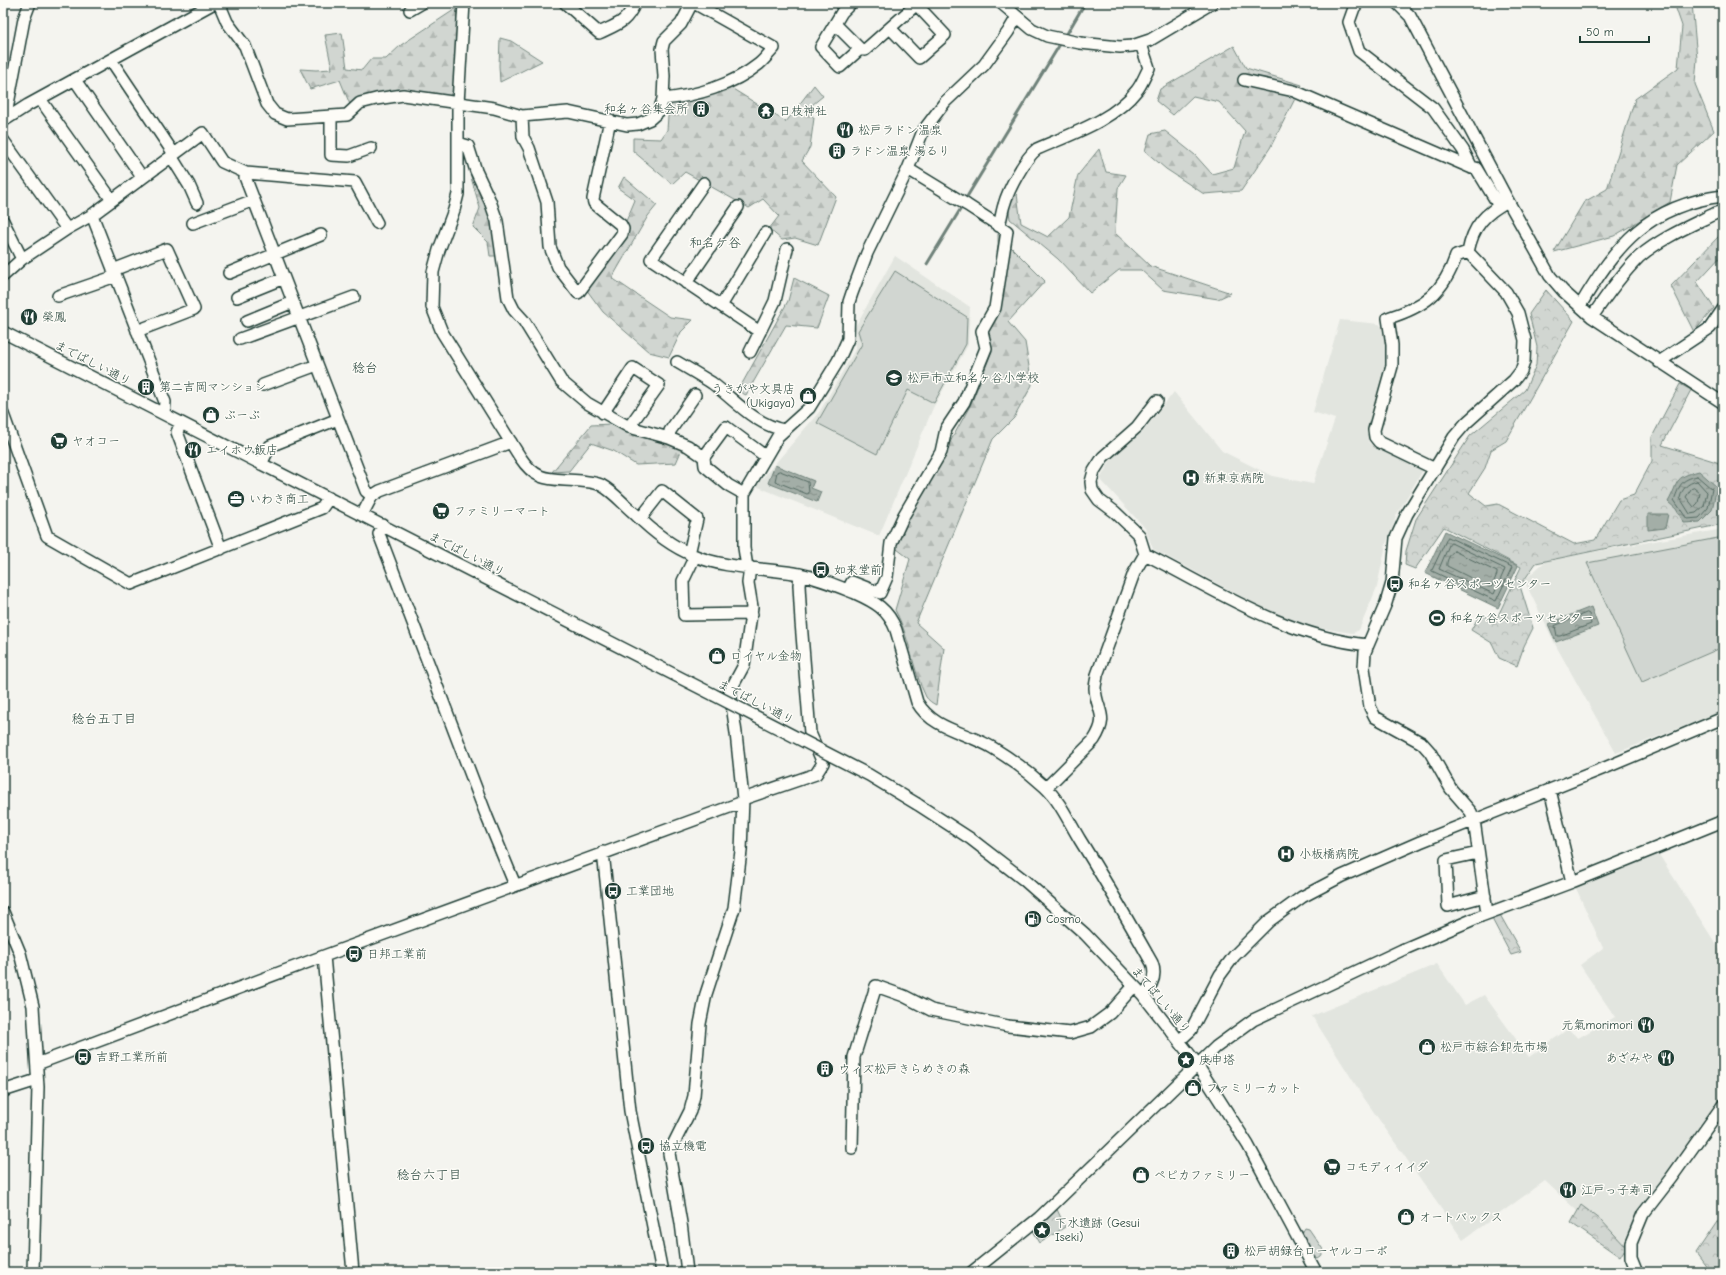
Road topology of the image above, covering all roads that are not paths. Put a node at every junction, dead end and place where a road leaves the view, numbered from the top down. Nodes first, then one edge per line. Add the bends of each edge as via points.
1 (30, 3) edge
2 (214, 3) edge
3 (218, 3) edge
4 (422, 3) edge
5 (464, 3) edge
6 (565, 3) edge
7 (635, 3) edge
8 (693, 3) edge
9 (851, 3) edge
10 (1001, 3) edge
11 (1212, 3) edge
12 (1358, 3) edge
13 (1397, 3) edge
14 (917, 4) edge
15 (410, 10) dead end
16 (1016, 17) junction
17 (835, 24) junction
18 (890, 28) junction
19 (1141, 44) junction
20 (860, 48) junction
21 (111, 60) junction
22 (75, 80) junction
23 (1244, 80) dead end
24 (40, 99) junction
25 (663, 99) junction
26 (458, 103) junction
27 (522, 116) junction
28 (331, 117) junction
29 (610, 120) junction
30 (4, 121) edge
31 (3, 140) edge
32 (458, 143) junction
33 (371, 148) dead end
34 (173, 155) junction
35 (1472, 168) junction
36 (908, 169) junction
37 (246, 173) junction
38 (142, 177) junction
39 (704, 183) dead end
40 (1723, 196) edge
41 (112, 200) junction
42 (254, 200) junction
43 (197, 202) dead end
44 (1504, 203) junction
45 (738, 207) dead end
46 (1723, 211) edge
47 (92, 215) junction
48 (3, 222) edge
49 (193, 223) dead end
50 (377, 223) dead end
51 (1000, 226) junction
52 (68, 229) junction
53 (765, 233) dead end
54 (321, 235) dead end
55 (787, 249) dead end
56 (1468, 252) junction
57 (274, 254) junction
58 (22, 259) junction
59 (114, 273) junction
60 (229, 273) dead end
61 (3, 276) edge
62 (284, 278) junction
63 (686, 283) junction
64 (58, 296) dead end
65 (237, 297) dead end
66 (354, 297) dead end
67 (293, 302) junction
68 (721, 306) junction
69 (1580, 306) junction
70 (1723, 309) edge
71 (299, 317) junction
72 (1592, 317) junction
73 (247, 321) dead end
74 (137, 331) junction
75 (3, 332) edge
76 (760, 332) junction
77 (240, 340) dead end
78 (750, 352) dead end
79 (677, 362) dead end
80 (1658, 362) junction
81 (318, 365) junction
82 (262, 385) dead end
83 (695, 395) dead end
84 (1157, 401) dead end
85 (1723, 403) edge
86 (603, 413) junction
87 (3, 414) edge
88 (164, 414) junction
89 (338, 419) junction
90 (181, 423) junction
91 (629, 427) junction
92 (784, 430) junction
93 (669, 438) junction
94 (511, 442) junction
95 (766, 456) junction
96 (704, 457) junction
97 (261, 464) junction
98 (1435, 469) junction
99 (744, 494) junction
100 (372, 496) junction
101 (329, 498) junction
102 (362, 515) junction
103 (640, 519) junction
104 (383, 525) junction
105 (221, 549) junction
106 (1145, 554) junction
107 (692, 555) junction
108 (749, 567) junction
109 (800, 574) junction
110 (848, 590) junction
111 (752, 614) junction
112 (1368, 645) junction
113 (1723, 718) edge
114 (1046, 788) junction
115 (1550, 790) junction
116 (743, 800) junction
117 (917, 804) joint
118 (1474, 820) junction
119 (1723, 821) edge
120 (603, 852) junction
121 (1478, 853) junction
122 (1572, 882) junction
123 (515, 885) junction
124 (1484, 896) junction
125 (3, 913) edge
126 (1487, 913) junction
127 (324, 956) junction
128 (1134, 986) junction
129 (1143, 995) junction
130 (1180, 1041) junction
131 (37, 1064) junction
132 (1196, 1065) junction
133 (37, 1080) junction
134 (3, 1091) edge
135 (1723, 1105) edge
136 (852, 1148) dead end
137 (33, 1272) edge
138 (353, 1272) edge
139 (662, 1272) edge
140 (687, 1272) edge
141 (972, 1272) edge
142 (1316, 1272) edge
143 (1637, 1272) edge

1 - 30 street via 24,19
2 - 21 street
3 - 28 street via 226,22 245,46 267,104 275,114 287,119
4 - 15 street
5 - 26 street
6 - 7 street via 599,32 619,24 629,16
8 - 25 street via 681,24 664,41
8 - 25 street via 774,48 759,64 721,85 685,97
9 - 17 street
10 - 16 street
11 - 19 street
12 - 35 street via 1348,22 1359,51 1433,108 1463,150
13 - 44 street via 1410,16
14 - 18 street
14 - 18 street via 945,35 919,58
16 - 19 street via 1033,29 1058,40 1120,46
16 - 36 street via 984,65 932,118 919,140
17 - 20 street
17 - 20 street via 821,47 840,67
18 - 20 street via 866,50
19 - 51 street via 1148,68 1138,90 1103,118 1030,153 1004,204
21 - 22 street
21 - 34 street
22 - 24 street
22 - 38 street
23 - 35 street via 1294,92
24 - 30 street
24 - 41 street
25 - 29 street via 659,110 650,119 638,124 627,125
26 - 27 street via 494,108
26 - 28 street via 403,95 360,103 347,115
26 - 32 street
27 - 29 street via 568,112
27 - 29 street via 523,137 547,202 550,247 558,267 578,293 622,234 623,229 594,203 593,198
28 - 33 street via 332,155 349,156
31 - 52 street
32 - 86 street via 468,146 498,221 508,298 514,310 524,321 561,381
32 - 94 street via 458,194 433,272 432,307 442,332
34 - 37 street via 203,133 222,162
34 - 38 street
34 - 43 street
35 - 44 street via 1476,168
36 - 51 street
36 - 92 street via 870,247 849,302 847,342 809,408
37 - 42 street via 245,177
37 - 50 street via 355,182
38 - 41 street
39 - 63 street via 651,259
40 - 69 street via 1665,212 1636,231 1610,260
41 - 47 street
42 - 49 street
42 - 57 street
44 - 56 street via 1482,219 1470,239
44 - 69 street via 1550,276
45 - 63 street
46 - 72 street via 1671,235 1640,257 1618,280
47 - 52 street
47 - 59 street
48 - 58 street
51 - 110 street via 1007,231 995,308 982,331 986,348 964,402 946,429 941,452 904,515 891,543 887,577 880,593 852,582
52 - 58 street
53 - 68 street
54 - 57 street
55 - 76 street via 775,301
56 - 98 street via 1506,292 1518,313 1525,340 1524,362 1514,380 1454,437
56 - 98 street via 1456,256 1451,271 1439,291 1405,313 1388,318 1392,366 1374,430 1375,437 1379,442
57 - 60 street
57 - 62 street
58 - 61 street
59 - 64 street
59 - 74 street
59 - 74 street via 167,249 194,309
62 - 65 street
62 - 67 street
63 - 68 street
66 - 71 street
67 - 71 street
67 - 73 street
68 - 76 street
69 - 72 street
70 - 80 street via 1710,328
71 - 77 street
71 - 81 street
72 - 80 street
74 - 88 street via 165,402
75 - 88 street, までばしい通り
76 - 78 street
79 - 92 street via 712,383 758,420 773,428
80 - 85 street
81 - 82 street
81 - 89 street
83 - 93 street via 670,431
84 - 106 street via 1137,427 1103,457 1090,482 1092,490 1100,500 1139,535
86 - 91 street
86 - 91 street via 633,368 659,385
87 - 105 street via 48,536 131,584
88 - 90 street, までばしい通り
89 - 97 street via 270,446
89 - 100 street via 366,491
90 - 97 street, までばしい通り
90 - 105 street via 176,432
91 - 93 street
92 - 95 street
93 - 96 street via 688,446
94 - 100 street
94 - 103 street via 534,474 542,478 601,485
95 - 96 street via 726,427
95 - 99 street
96 - 99 street via 705,466 728,485
97 - 101 street, までばしい通り
98 - 112 street via 1407,514 1396,538 1392,583
99 - 108 street via 744,548
100 - 102 street
101 - 102 street, までばしい通り
101 - 105 street via 322,508
102 - 104 street, までばしい通り
103 - 107 street via 663,538
103 - 107 street via 662,492 697,519
104 - 117 street, までばしい通り, bridge via 869,775
104 - 123 street via 379,534
106 - 112 street via 1240,605 1299,630
106 - 114 street via 1124,597 1097,675 1095,687 1102,720 1099,733
107 - 108 street via 719,563
107 - 111 street via 683,581 684,615
108 - 109 street
108 - 111 street via 748,583
109 - 110 street
109 - 116 street via 810,733 823,763 816,774
110 - 114 street via 878,606 892,619 917,702 930,719 993,748
111 - 116 street via 744,665 730,691
112 - 118 street via 1365,660 1366,685 1370,707 1375,717 1422,743
113 - 115 street
114 - 129 street via 1058,803 1105,881 1152,964 1154,978 1150,988
115 - 118 street
115 - 122 street
116 - 120 street
116 - 140 street via 741,851 734,908 706,994 700,1024 692,1104 669,1153
117 - 128 street, まてばしい通り via 971,839 1024,880 1085,934
118 - 121 street
118 - 130 street via 1342,876 1281,911 1234,956 1220,975 1191,1030
119 - 122 street
120 - 123 street
120 - 139 street via 630,1111
121 - 124 street
121 - 124 street via 1446,860 1448,906
122 - 126 street
123 - 127 street
124 - 126 street
125 - 131 street via 28,980 33,1006
126 - 132 street via 1253,1020
127 - 131 street
127 - 138 street
128 - 129 street, まてばしい通り
128 - 136 street via 1110,1013 1091,1027 1070,1033 1008,1026 931,1010 904,996 876,986 854,1057
129 - 130 street, まてばしい通り
130 - 132 street, まてばしい通り
131 - 133 street
132 - 141 street via 1039,1218
132 - 142 street, まてばしい通り via 1248,1145
133 - 134 street
133 - 137 street
135 - 143 street via 1672,1178 1643,1214 1631,1243 1631,1257

